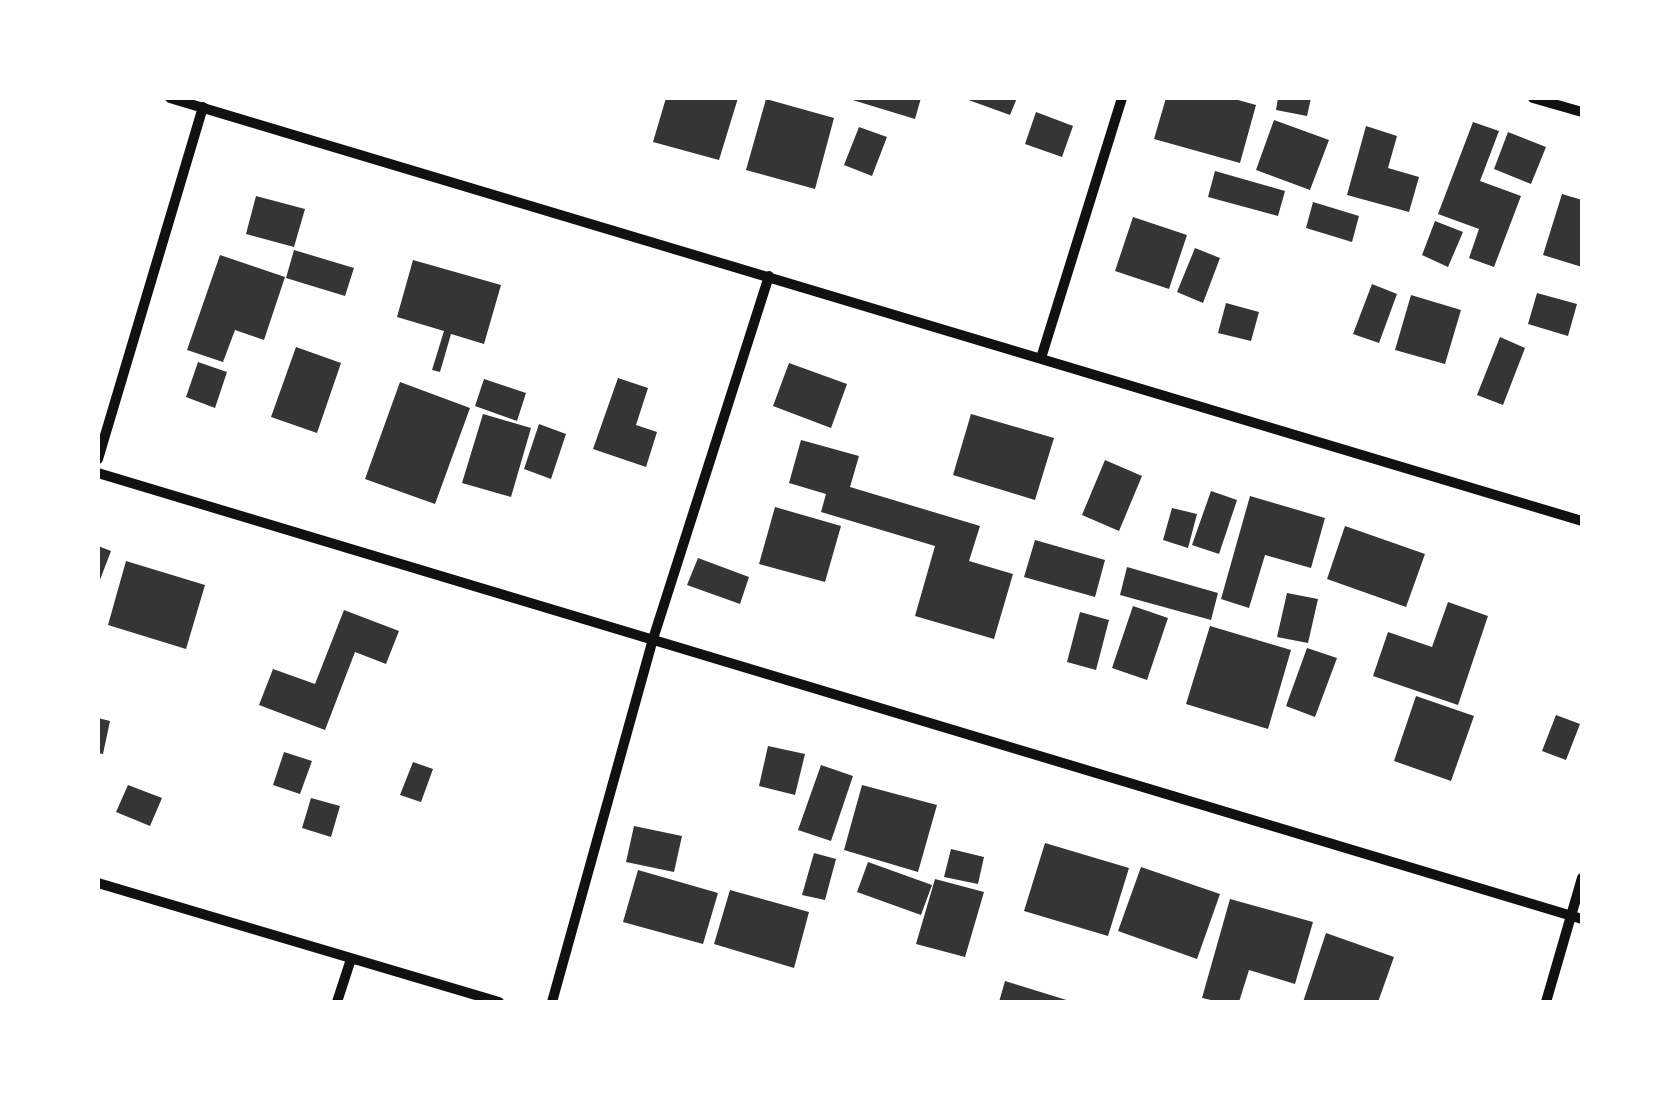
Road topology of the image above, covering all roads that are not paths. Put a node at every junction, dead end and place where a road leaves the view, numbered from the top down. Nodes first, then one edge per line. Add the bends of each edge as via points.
1 (170, 98) edge
2 (1122, 98) edge
3 (1533, 98) edge
4 (203, 107) junction
5 (1582, 112) edge
6 (769, 276) junction
7 (1042, 358) junction
8 (98, 459) edge
9 (98, 473) edge
10 (1582, 521) edge
11 (653, 640) junction
12 (1582, 878) edge
13 (98, 883) edge
14 (1570, 915) junction
15 (1582, 919) edge
16 (351, 959) junction
17 (337, 1002) edge
18 (498, 1002) edge
19 (552, 1002) edge
20 (1546, 1002) edge

1 - 4 street
2 - 7 street
3 - 5 street
4 - 6 street
4 - 8 street
6 - 7 street
6 - 11 street
7 - 10 street
9 - 11 street
11 - 14 street
11 - 19 street
12 - 14 street
13 - 16 street
14 - 15 street
14 - 20 street
16 - 17 street
16 - 18 street

